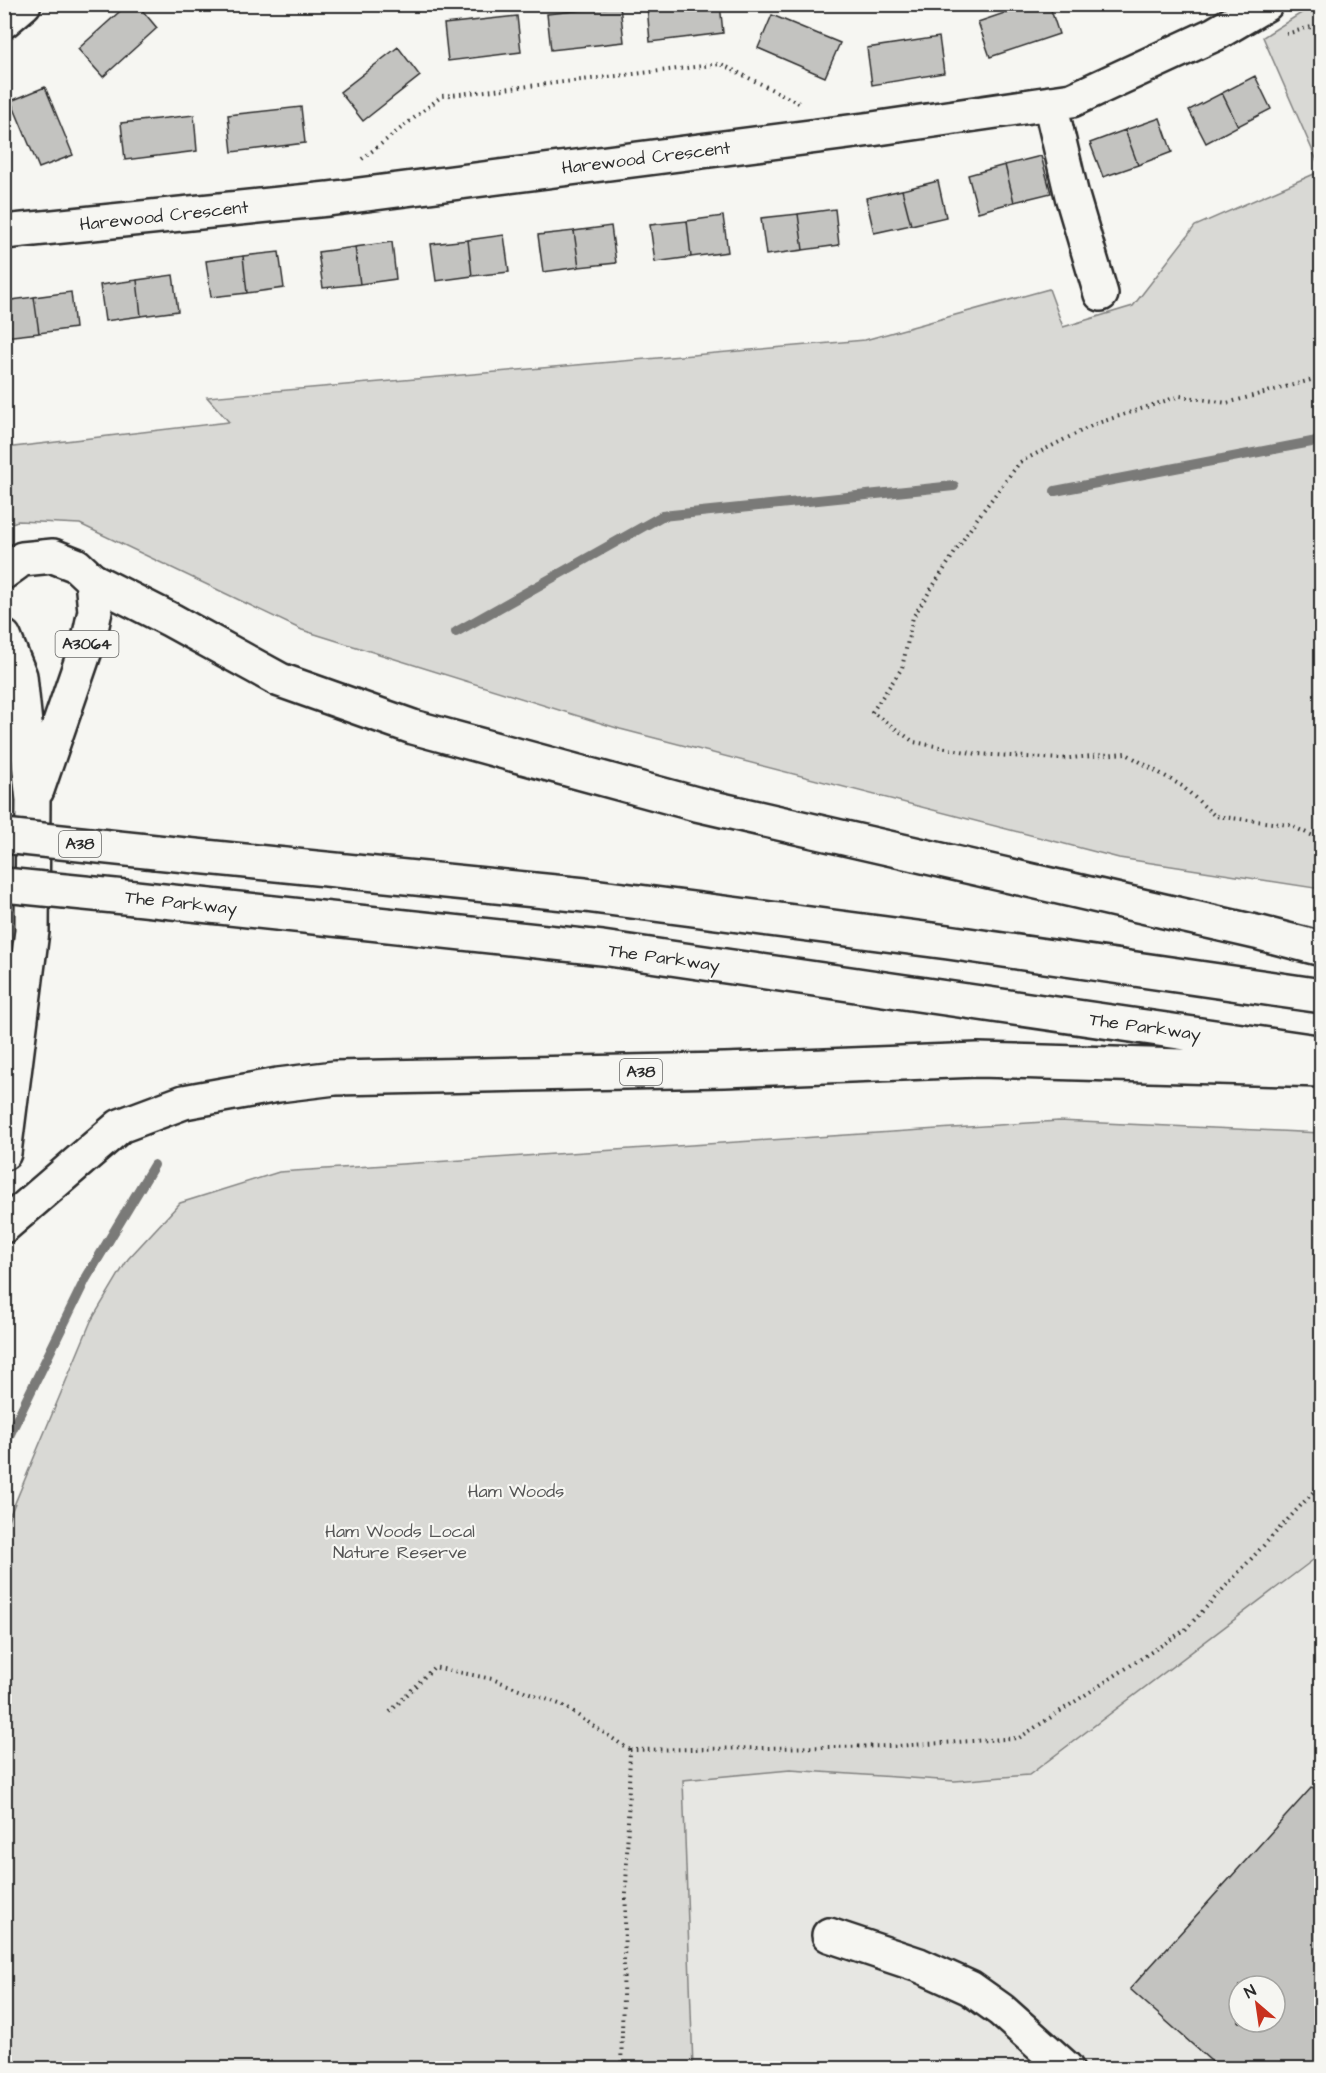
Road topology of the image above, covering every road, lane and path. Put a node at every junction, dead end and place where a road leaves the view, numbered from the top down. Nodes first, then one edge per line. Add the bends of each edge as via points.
1 (24, 4) edge
2 (1266, 4) edge
3 (4, 21) edge
4 (1050, 103) junction
5 (804, 105) dead end
6 (354, 165) dead end
7 (4, 232) edge
8 (1101, 294) dead end
9 (1322, 377) edge
10 (4, 572) edge
11 (92, 580) junction
12 (4, 637) edge
13 (33, 800) junction
14 (4, 836) edge
15 (1322, 840) edge
16 (4, 885) edge
17 (1322, 949) edge
18 (1322, 996) edge
19 (1322, 1053) edge
20 (1322, 1070) edge
21 (4, 1153) edge
22 (4, 1226) edge
23 (1322, 1489) edge
24 (390, 1712) dead end
25 (630, 1750) junction
26 (829, 1935) dead end
27 (621, 2068) edge
28 (1066, 2068) edge

1 - 3 main road
2 - 4 main road, Harewood Crescent via 1215,34 1092,91 1072,100
4 - 7 main road, Harewood Crescent via 328,199
4 - 8 main road
5 - 6 path via 721,64 442,96
9 - 15 path via 1227,403 1180,396 1095,424 1020,462 976,520 913,617 902,668 872,712 914,742 977,754 1060,759 1125,753 1182,786 1215,816 1289,825
10 - 11 main road via 22,559 53,556 76,565
11 - 13 main road, A3064 via 95,611 89,639
11 - 17 main road via 280,680 413,727 696,804
12 - 13 main road via 20,676
13 - 21 main road via 32,931
14 - 18 main road, A38, bridge via 585,895
16 - 19 main road, The Parkway, bridge via 602,948
20 - 22 main road, A38 via 978,1060 335,1078 184,1102 120,1126
23 - 25 path via 1317,1488 1185,1630 1019,1738 896,1746
24 - 25 path via 434,1667 492,1680 562,1706
25 - 27 path
26 - 28 main road via 919,1965 970,1988

